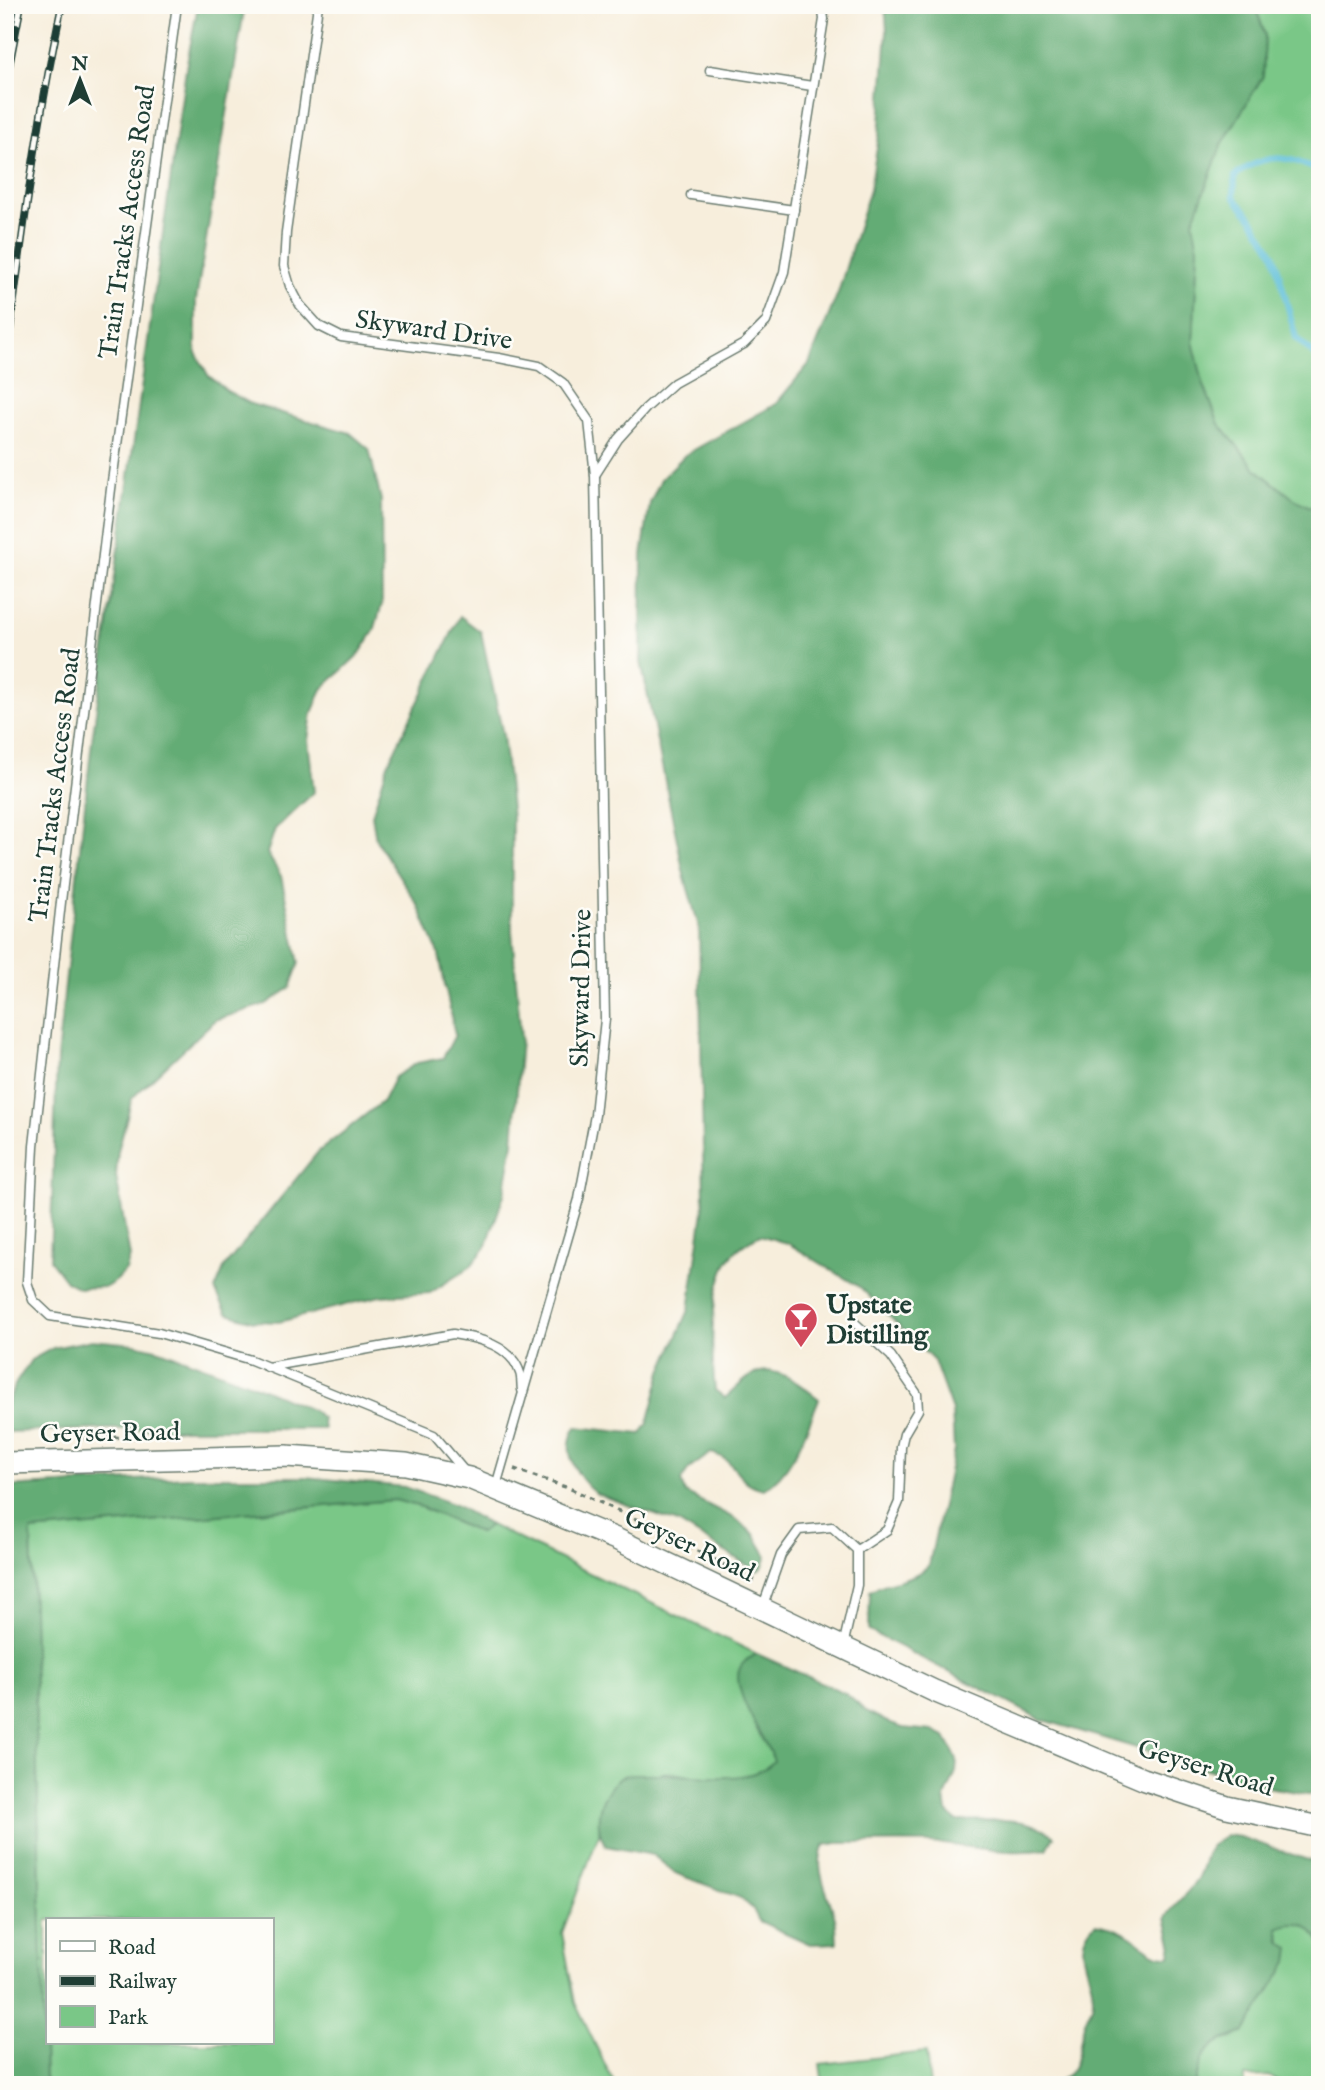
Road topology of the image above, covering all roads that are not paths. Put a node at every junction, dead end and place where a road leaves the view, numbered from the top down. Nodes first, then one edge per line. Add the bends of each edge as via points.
1 (177, 5) edge
2 (318, 5) edge
3 (822, 5) edge
4 (709, 70) dead end
5 (812, 86) junction
6 (691, 195) dead end
7 (794, 210) junction
8 (594, 475) junction
9 (855, 1323) dead end
10 (268, 1367) junction
11 (523, 1394) junction
12 (5, 1463) edge
13 (469, 1478) junction
14 (495, 1489) junction
15 (857, 1550) junction
16 (762, 1609) junction
17 (842, 1647) junction
18 (1320, 1827) edge

1 - 10 lane, Train Tracks Access Road via 62,893 34,1146 27,1282 33,1300 51,1316 159,1333
2 - 8 lane, Skyward Drive via 286,232 284,266 300,304 319,326 341,337 539,366 563,383 589,421
3 - 5 lane via 824,19
4 - 5 lane
5 - 7 lane
6 - 7 lane
7 - 8 lane via 784,272 766,322 744,344 674,383 618,439
8 - 11 lane, Skyward Drive via 605,1019 595,1115 579,1199
9 - 15 lane via 891,1356 917,1394 918,1410 904,1434 899,1502 887,1530
10 - 11 lane via 453,1334 479,1338 506,1353 520,1372
10 - 13 lane, Train Tracks Access Road via 434,1435
11 - 14 lane, Skyward Drive
12 - 13 street, Geyser Road via 286,1456 406,1464
13 - 14 street, Geyser Road
14 - 16 street, Geyser Road via 616,1539
15 - 16 lane via 832,1527 799,1530 780,1555
15 - 17 lane via 857,1585
16 - 17 street, Geyser Road
17 - 18 street, Geyser Road via 933,1691 1143,1779 1227,1807

